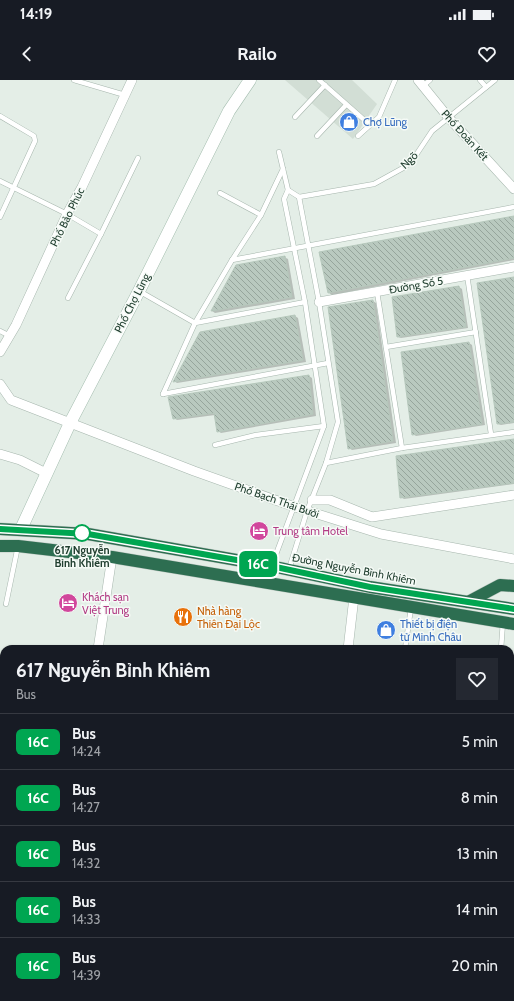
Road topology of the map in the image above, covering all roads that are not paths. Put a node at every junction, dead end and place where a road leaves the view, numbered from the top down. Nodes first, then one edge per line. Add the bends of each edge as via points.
1 (74, 80) edge
2 (132, 80) edge
3 (319, 80) edge
4 (396, 80) edge
5 (480, 80) edge
6 (495, 80) edge
7 (246, 81) edge
8 (423, 82) edge
9 (325, 85) junction
10 (486, 87) junction
11 (125, 95) junction
12 (346, 105) junction
13 (0, 116) edge
14 (295, 117) dead end
15 (448, 117) junction
16 (370, 125) junction
17 (317, 136) dead end
18 (358, 136) dead end
19 (279, 152) dead end
20 (138, 158) dead end
21 (284, 169) junction
22 (0, 181) edge
23 (14, 187) junction
24 (514, 189) edge
25 (288, 190) junction
26 (220, 192) dead end
27 (299, 197) junction
28 (514, 207) edge
29 (67, 214) junction
30 (261, 215) junction
31 (0, 217) edge
32 (101, 234) junction
33 (307, 245) junction
34 (293, 247) junction
35 (232, 260) junction
36 (514, 268) edge
37 (467, 275) junction
38 (139, 292) junction
39 (377, 292) junction
40 (68, 298) dead end
41 (305, 302) junction
42 (319, 302) junction
43 (195, 323) junction
44 (0, 331) edge
45 (476, 332) junction
46 (10, 336) junction
47 (386, 347) junction
48 (0, 352) edge
49 (328, 364) junction
50 (315, 366) junction
51 (0, 384) edge
52 (70, 423) junction
53 (324, 426) junction
54 (514, 432) edge
55 (491, 434) junction
56 (215, 445) dead end
57 (402, 448) junction
58 (0, 454) edge
59 (326, 463) junction
60 (46, 473) junction
61 (514, 495) edge
62 (312, 500) junction
63 (292, 506) junction
64 (307, 511) junction
65 (0, 529) edge
66 (21, 529) junction
67 (0, 546) edge
68 (18, 546) junction
69 (112, 557) junction
70 (514, 559) edge
71 (271, 566) junction
72 (289, 570) junction
73 (514, 586) edge
74 (354, 597) junction
75 (468, 602) junction
76 (6, 604) dead end
77 (411, 607) junction
78 (514, 609) edge
79 (509, 623) edge
80 (99, 645) edge
81 (348, 645) edge
82 (406, 645) edge
83 (502, 645) edge

1 - 11 lane
2 - 11 street, Phố Bảo Phúc
3 - 9 lane
4 - 16 lane via 379,117
5 - 10 lane
6 - 10 lane, Ngõ
7 - 38 street, Phố Chợ Lũng
8 - 15 street, Phố Đoàn Kết
9 - 12 lane
9 - 14 lane
10 - 15 lane, Ngõ
11 - 29 street, Phố Bảo Phúc
12 - 16 lane
12 - 17 lane
13 - 23 lane via 34,136 35,141
15 - 24 street, Phố Đoàn Kết
15 - 27 lane, Ngõ via 432,131 408,164 374,184
16 - 18 lane
19 - 21 lane
20 - 32 lane
21 - 25 lane
21 - 30 lane
22 - 23 lane
23 - 29 lane
23 - 31 lane
25 - 27 lane
25 - 34 lane via 284,199
26 - 30 lane
27 - 33 lane
28 - 33 lane
29 - 32 lane
29 - 46 street, Phố Bảo Phúc
30 - 35 lane
32 - 40 lane
33 - 34 lane
33 - 42 lane
34 - 35 lane
34 - 41 lane
35 - 43 lane
36 - 37 street, Đường Số 5
37 - 39 street, Đường Số 5
37 - 45 lane
38 - 43 lane
38 - 52 street, Phố Chợ Lũng
39 - 42 street, Đường Số 5
39 - 47 lane
41 - 43 lane
41 - 50 lane
42 - 49 lane
43 - 50 lane via 163,394
44 - 46 lane
45 - 47 lane
45 - 55 lane
46 - 48 street, Phố Bảo Phúc
47 - 57 lane
49 - 50 lane
49 - 59 lane via 338,422
50 - 53 lane
51 - 52 street via 11,400
52 - 60 street, Phố Chợ Lũng
52 - 63 street, Phố Bạch Thái Bưởi via 194,472
53 - 56 lane via 256,435
53 - 63 lane
54 - 55 lane
55 - 57 lane
57 - 59 lane
58 - 60 street via 20,460
59 - 62 lane
60 - 66 street, Phố Chợ Lũng
61 - 62 street via 372,517 330,500
62 - 64 lane
63 - 64 street, Phố Bạch Thái Bưởi
63 - 71 lane
64 - 70 street, Phố Bạch Thái Bưởi via 381,534
64 - 72 lane
65 - 66 highway, Đường Nguyễn Bình Khiêm
66 - 71 highway, Đường Nguyễn Bình Khiêm via 88,534
67 - 68 highway
68 - 69 highway
68 - 76 lane
69 - 74 highway
69 - 80 street
71 - 72 highway, Đường Nguyễn Bình Khiêm
72 - 75 highway, Đường Nguyễn Bình Khiêm via 370,587
73 - 75 highway via 500,585
74 - 77 highway
74 - 81 street
75 - 78 highway, Đường Nguyễn Bình Khiêm
77 - 79 highway
77 - 82 lane
79 - 83 lane

